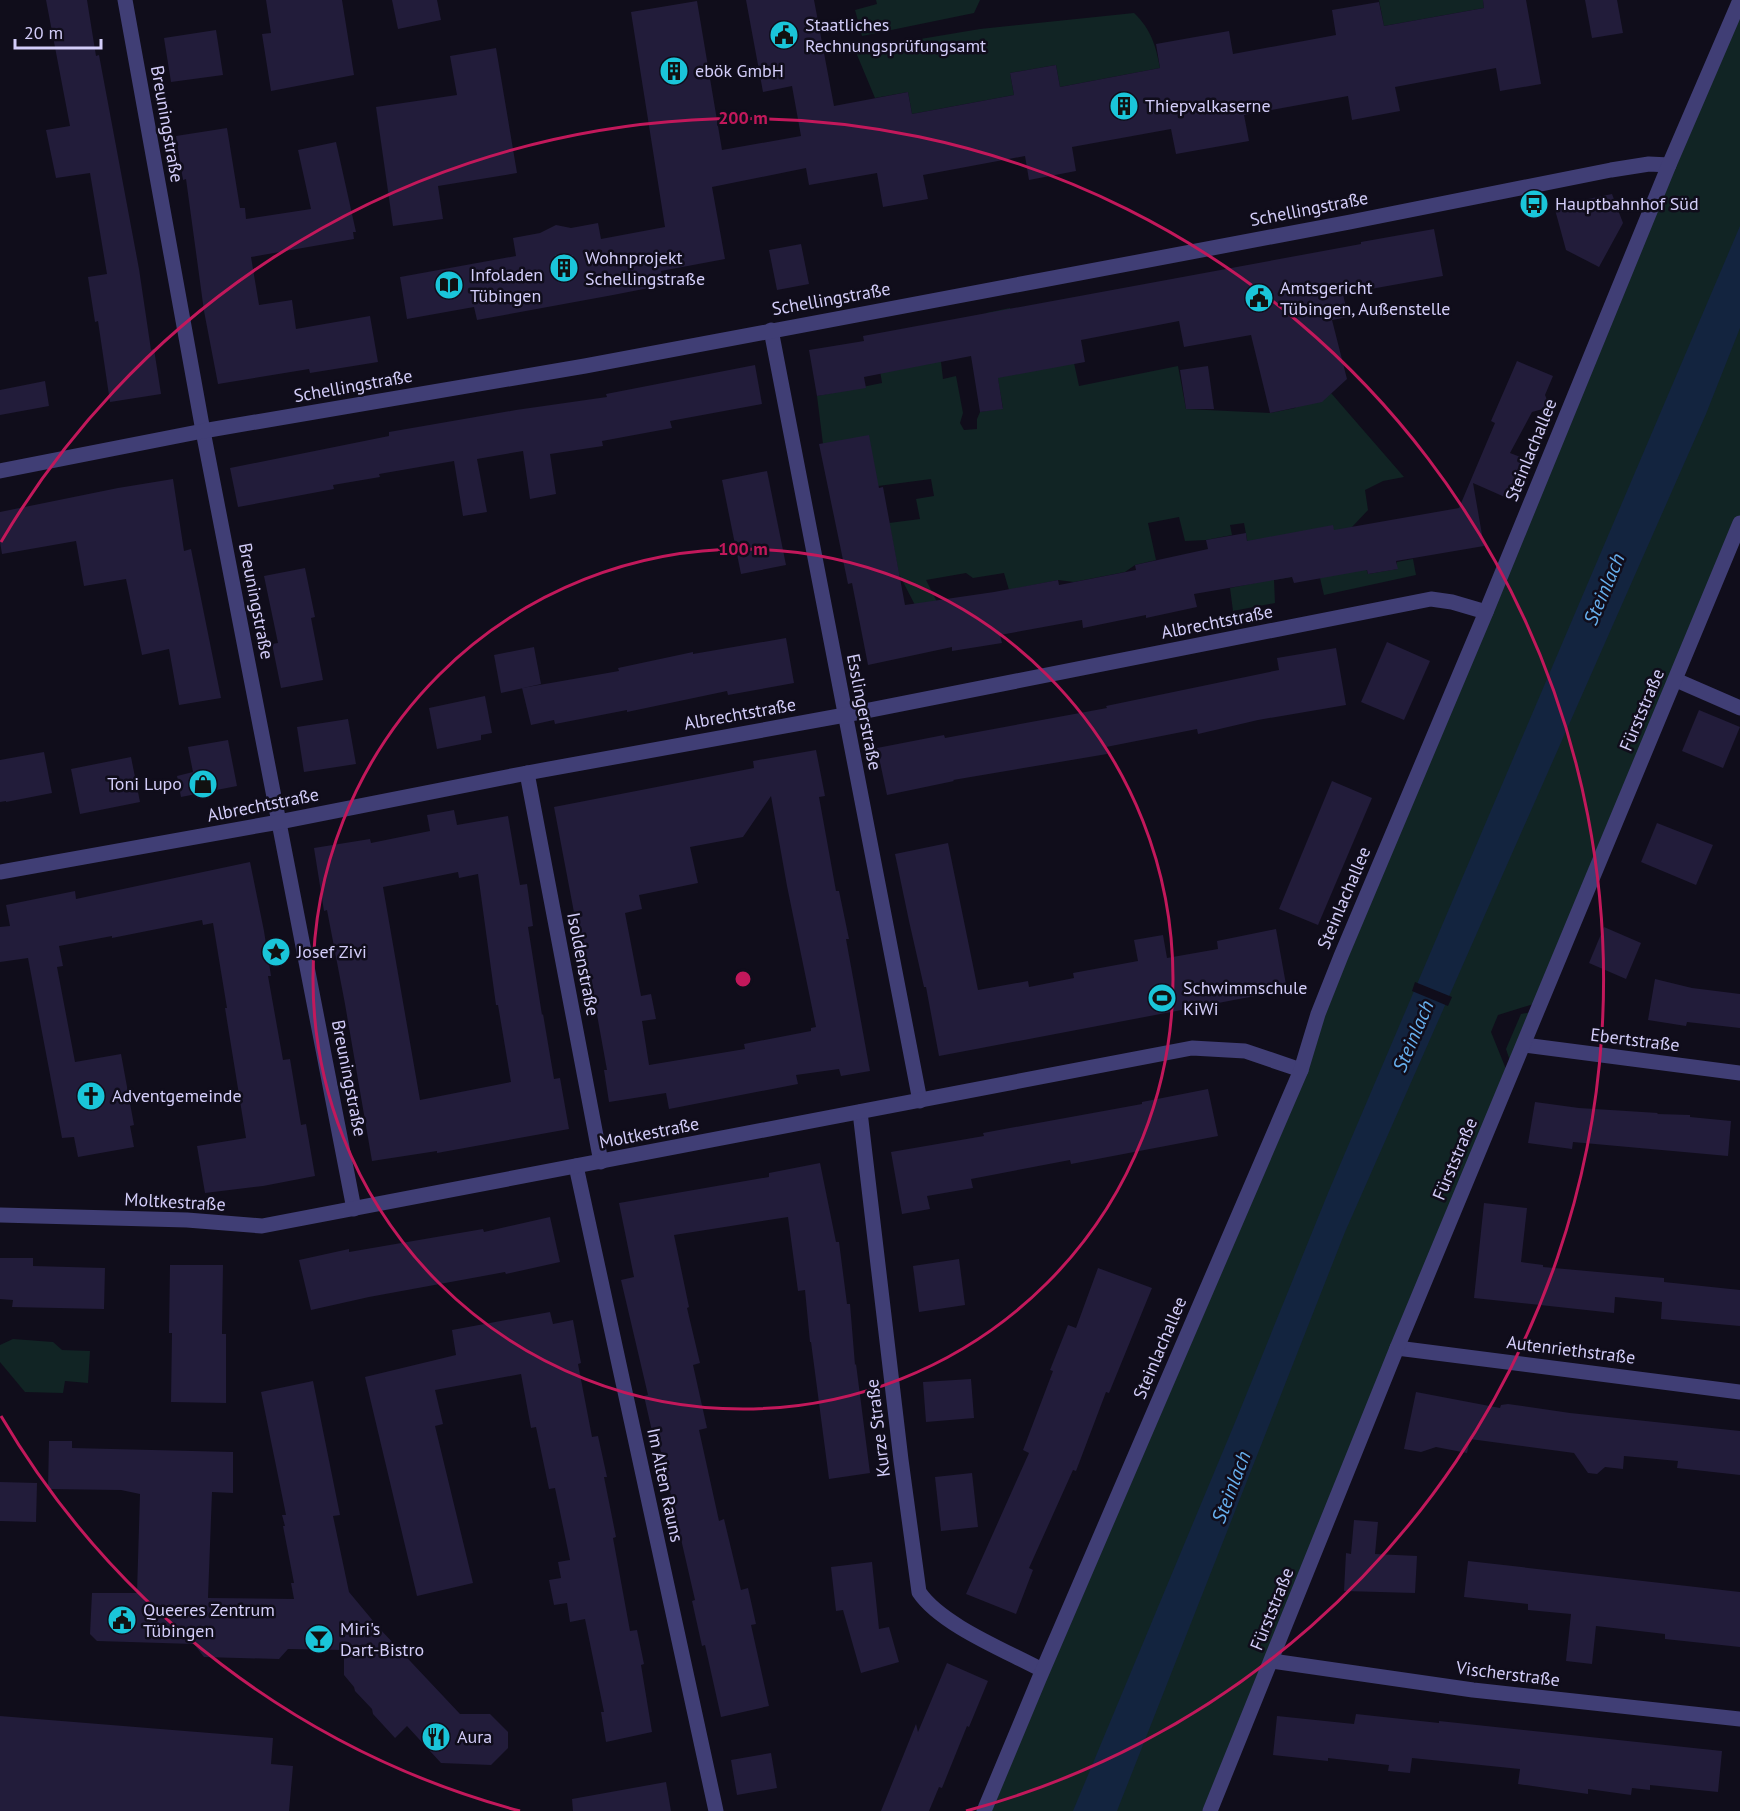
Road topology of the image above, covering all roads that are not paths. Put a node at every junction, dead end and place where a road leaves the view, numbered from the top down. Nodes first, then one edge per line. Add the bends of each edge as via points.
1 (125, 0) edge
2 (1740, 0) edge
3 (1669, 165) junction
4 (771, 330) junction
5 (203, 431) junction
6 (0, 471) edge
7 (1740, 523) edge
8 (1486, 612) junction
9 (1676, 680) junction
10 (1740, 708) edge
11 (845, 715) junction
12 (527, 773) junction
13 (279, 822) junction
14 (0, 872) edge
15 (1524, 1045) junction
16 (1300, 1070) junction
17 (1740, 1073) edge
18 (920, 1101) junction
19 (860, 1112) junction
20 (601, 1162) junction
21 (576, 1166) junction
22 (354, 1209) junction
23 (0, 1215) edge
24 (1398, 1348) junction
25 (1740, 1392) edge
26 (1272, 1661) junction
27 (1042, 1670) junction
28 (1740, 1719) edge
29 (716, 1811) edge
30 (984, 1811) edge
31 (1210, 1811) edge

1 - 5 street, Breuningstraße
2 - 3 street, Steinlachallee
3 - 4 street, Schellingstraße via 1611,170
3 - 8 street, Steinlachallee
4 - 5 street, Schellingstraße
4 - 11 street, Esslingerstraße
5 - 6 street, Schellingstraße
5 - 13 street, Breuningstraße
7 - 9 street, Fürststraße
8 - 11 street, Albrechtstraße via 1431,599
8 - 16 street, Steinlachallee via 1341,956
9 - 10 street
9 - 15 street, Fürststraße
11 - 12 street, Albrechtstraße
11 - 18 street, Esslingerstraße
12 - 13 street, Albrechtstraße
12 - 20 street, Isoldenstraße
13 - 14 street, Albrechtstraße
13 - 22 street, Breuningstraße
15 - 17 street, Ebertstraße
15 - 24 street, Fürststraße
16 - 18 street, Moltkestraße via 1245,1051 1192,1048
16 - 27 street, Steinlachallee
18 - 19 street, Moltkestraße
19 - 20 street, Moltkestraße
19 - 27 street, Kurze Straße via 919,1592 928,1605 951,1622
20 - 21 street, Moltkestraße
21 - 22 street, Moltkestraße
21 - 29 street, Im Alten Rauns
22 - 23 street, Moltkestraße via 262,1226
24 - 25 street, Autenriethstraße
24 - 26 street, Fürststraße
26 - 28 street, Vischerstraße via 1473,1690
26 - 31 street, Fürststraße
27 - 30 street, Steinlachallee

